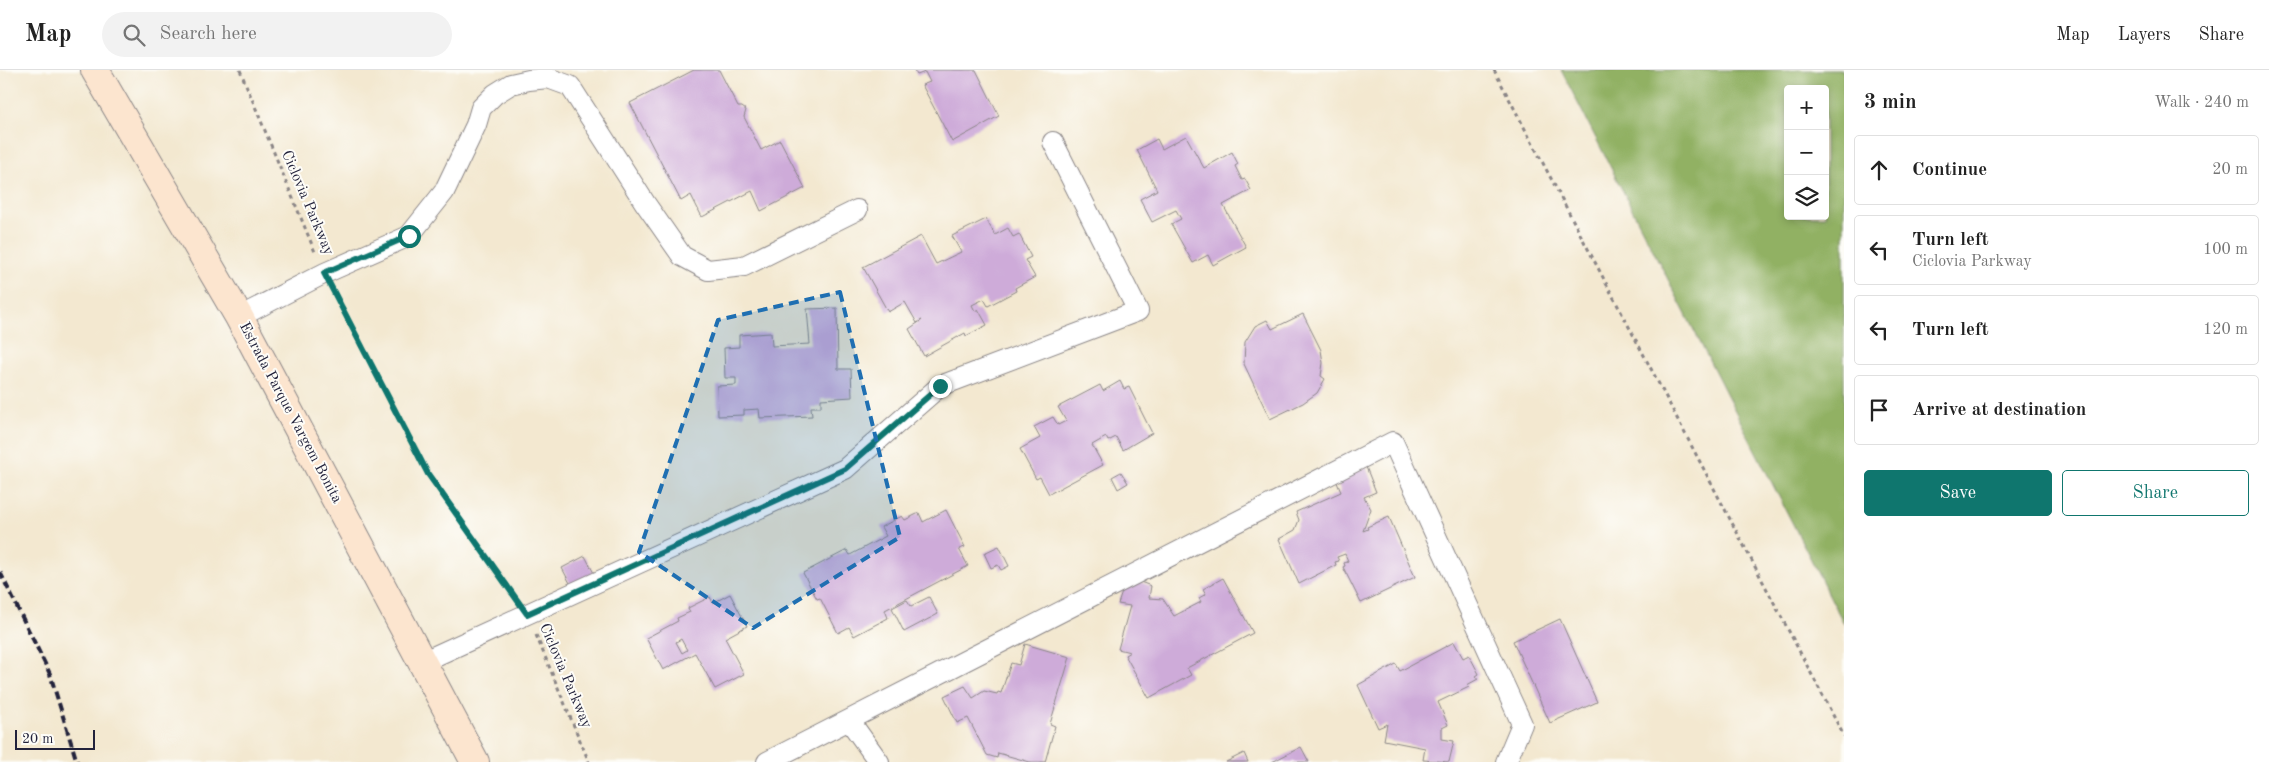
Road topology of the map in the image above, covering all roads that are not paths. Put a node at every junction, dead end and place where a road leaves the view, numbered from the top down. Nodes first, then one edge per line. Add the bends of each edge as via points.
1 (95, 70) edge
2 (1053, 142) dead end
3 (857, 210) dead end
4 (239, 317) junction
5 (422, 662) junction
6 (849, 720) junction
7 (474, 762) edge
8 (767, 762) edge
9 (879, 762) edge
10 (1506, 762) edge

1 - 4 main road, Estrada Parque Vargem Bonita
2 - 5 street via 1138,311 940,386 845,469
3 - 4 street via 744,266 708,270 682,256 570,86 548,78 529,80 511,84 494,94 481,108 444,192 409,236 324,273
4 - 5 main road, Estrada Parque Vargem Bonita
5 - 7 main road, Estrada Parque Vargem Bonita
6 - 8 street
6 - 9 street
6 - 10 street via 1393,442 1522,724

